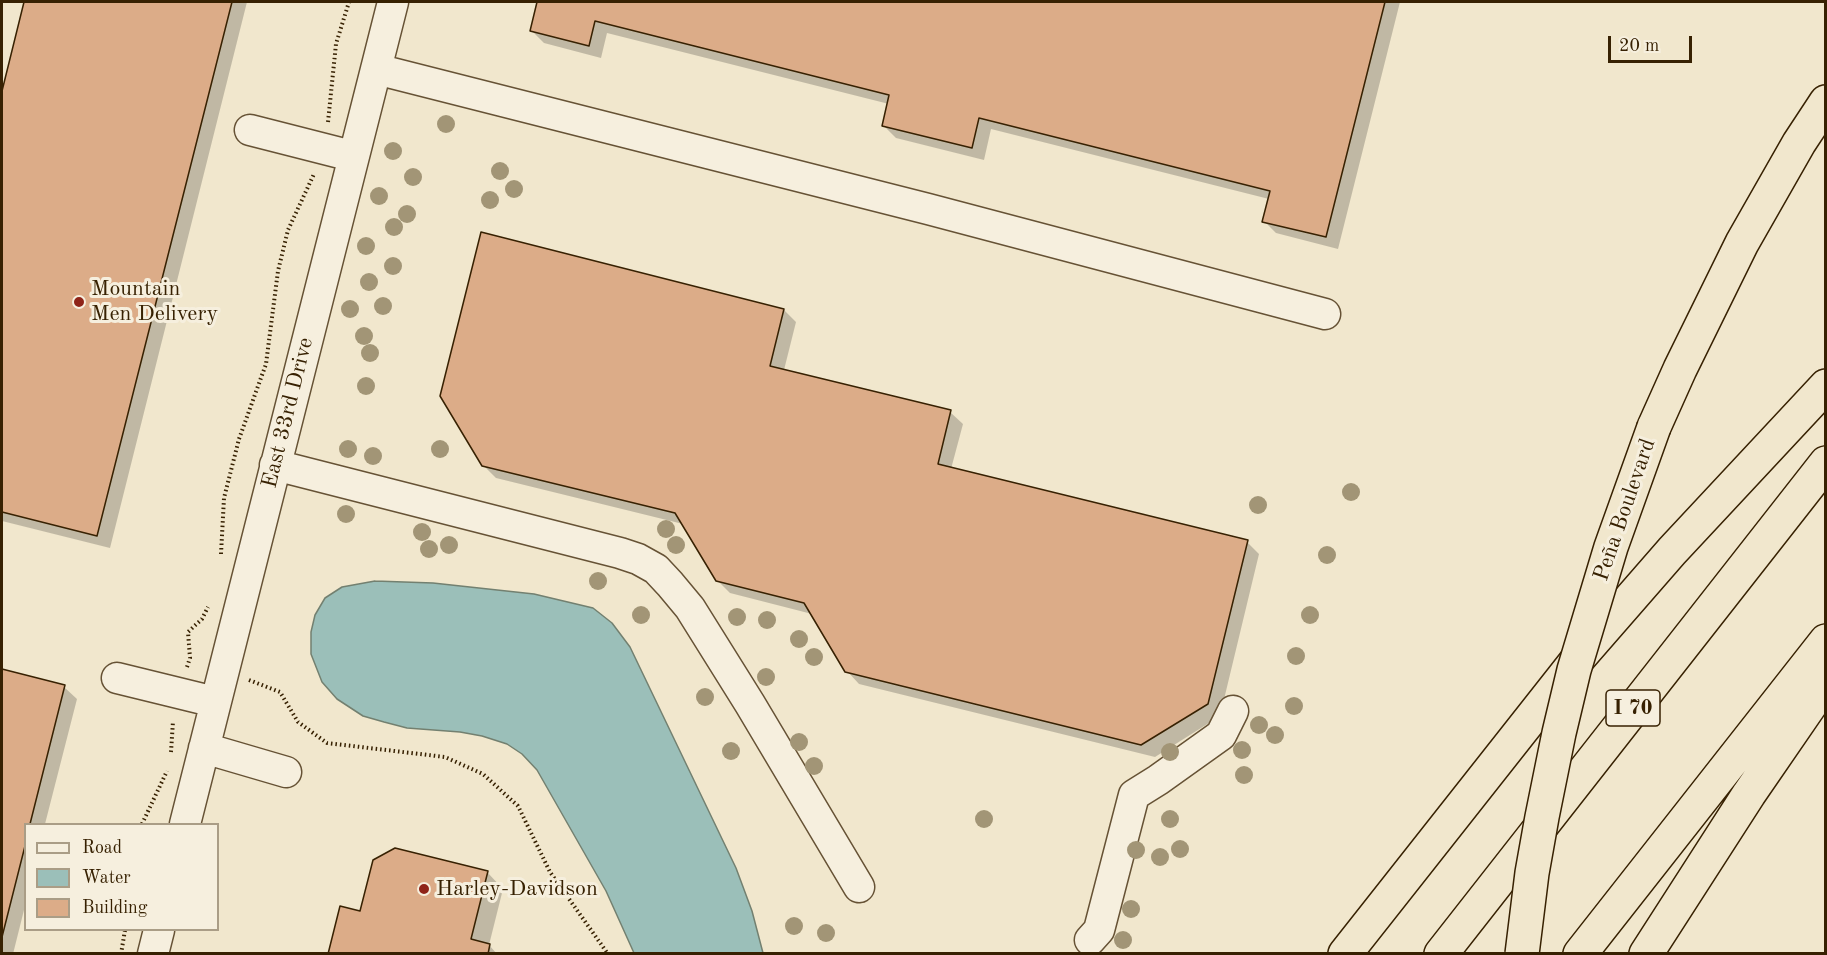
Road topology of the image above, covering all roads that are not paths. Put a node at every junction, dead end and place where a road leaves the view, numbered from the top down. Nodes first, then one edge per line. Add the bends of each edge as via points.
1 (393, 2) edge
2 (376, 69) junction
3 (1826, 102) edge
4 (250, 130) dead end
5 (340, 152) junction
6 (1325, 314) dead end
7 (1826, 386) edge
8 (1826, 463) edge
9 (275, 465) junction
10 (1826, 641) edge
11 (117, 678) dead end
12 (1826, 682) edge
13 (215, 702) junction
14 (1233, 711) dead end
15 (204, 747) junction
16 (286, 772) dead end
17 (185, 823) edge
18 (859, 887) dead end
19 (159, 931) edge
20 (1090, 940) dead end
21 (153, 954) edge
22 (1345, 954) edge
23 (1441, 954) edge
24 (1522, 954) edge
25 (1580, 954) edge
26 (1646, 954) edge

1 - 2 street, East 33rd Drive
2 - 5 street, East 33rd Drive
2 - 6 street
3 - 24 highway, Peña Boulevard, bridge via 1792,153 1742,243 1684,359 1654,427 1611,547 1559,733 1532,873
4 - 5 street
5 - 9 street, East 33rd Drive
7 - 22 highway via 1672,551 1577,660
8 - 23 highway, I 70
9 - 13 street, East 33rd Drive
9 - 18 street via 620,552 656,569 696,617
10 - 25 highway
11 - 13 street
12 - 26 highway
13 - 15 street, East 33rd Drive
14 - 20 street via 1221,735 1134,795 1099,930
15 - 16 street
15 - 17 street, East 33rd Drive
19 - 21 street

